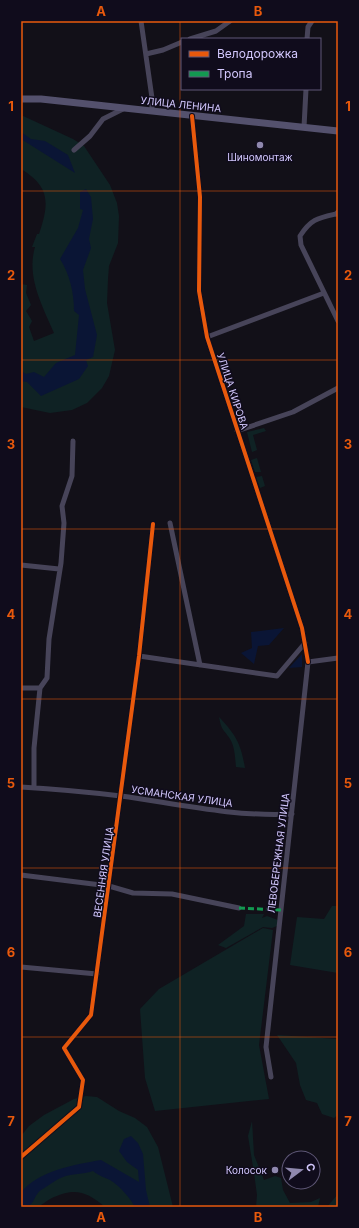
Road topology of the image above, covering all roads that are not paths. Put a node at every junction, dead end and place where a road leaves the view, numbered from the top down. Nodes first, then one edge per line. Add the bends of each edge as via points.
1 (141, 21) edge
2 (230, 21) edge
3 (312, 21) edge
4 (193, 38) edge
5 (307, 38) edge
6 (181, 42) edge
7 (146, 54) junction
8 (306, 90) edge
9 (21, 99) edge
10 (123, 109) junction
11 (152, 111) junction
12 (192, 116) junction
13 (304, 127) junction
14 (338, 131) edge
15 (74, 150) dead end
16 (338, 212) edge
17 (324, 293) junction
18 (338, 321) edge
19 (207, 337) junction
20 (338, 388) edge
21 (238, 431) junction
22 (73, 441) dead end
23 (170, 523) dead end
24 (153, 524) dead end
25 (21, 565) edge
26 (59, 568) junction
27 (305, 643) junction
28 (139, 656) junction
29 (338, 658) edge
30 (308, 662) junction
31 (200, 665) junction
32 (21, 688) edge
33 (40, 688) junction
34 (21, 787) edge
35 (34, 788) junction
36 (121, 796) junction
37 (292, 814) junction
38 (21, 875) edge
39 (109, 886) junction
40 (239, 908) dead end
41 (21, 967) edge
42 (97, 974) junction
43 (271, 1077) dead end
44 (21, 1157) edge

1 - 7 street
2 - 4 street via 216,31
3 - 5 street via 308,27
6 - 7 street
7 - 11 street
8 - 13 street
9 - 10 main road, УЛИЦА ЛЕНИНА
10 - 11 main road, УЛИЦА ЛЕНИНА
10 - 15 street via 103,119 90,136
11 - 12 main road, УЛИЦА ЛЕНИНА
12 - 13 main road, УЛИЦА ЛЕНИНА
12 - 19 street, УЛИЦА КИРОВА via 200,197 199,291
13 - 14 main road, УЛИЦА ЛЕНИНА
16 - 17 street via 316,218 307,225 300,236 301,245
17 - 18 street
17 - 19 street
19 - 21 street, УЛИЦА КИРОВА
20 - 21 street, УЛИЦА КИРОВА via 294,412
21 - 27 street, УЛИЦА КИРОВА
22 - 26 street via 72,476 62,506 64,523
23 - 31 street
24 - 28 street, ВЕСЕННЯЯ УЛИЦА
25 - 26 street
26 - 33 street via 49,639 47,678
27 - 30 street, УЛИЦА КИРОВА
27 - 31 street via 277,676
28 - 31 street
28 - 36 street, ВЕСЕННЯЯ УЛИЦА
29 - 30 street
30 - 37 street, ЛЕВОБЕРЕЖНАЯ УЛИЦА
32 - 33 street
33 - 35 street via 34,748
34 - 35 street, УСМАНСКАЯ УЛИЦА
35 - 36 street, УСМАНСКАЯ УЛИЦА
36 - 37 street, УСМАНСКАЯ УЛИЦА via 206,810 270,815
36 - 39 street, ВЕСЕННЯЯ УЛИЦА
37 - 43 street, ЛЕВОБЕРЕЖНАЯ УЛИЦА via 266,1047
38 - 39 street
39 - 40 street via 133,893 172,894
39 - 42 street, ВЕСЕННЯЯ УЛИЦА
41 - 42 street
42 - 44 street, ВЕСЕННЯЯ УЛИЦА via 91,1015 64,1048 83,1080 79,1107

